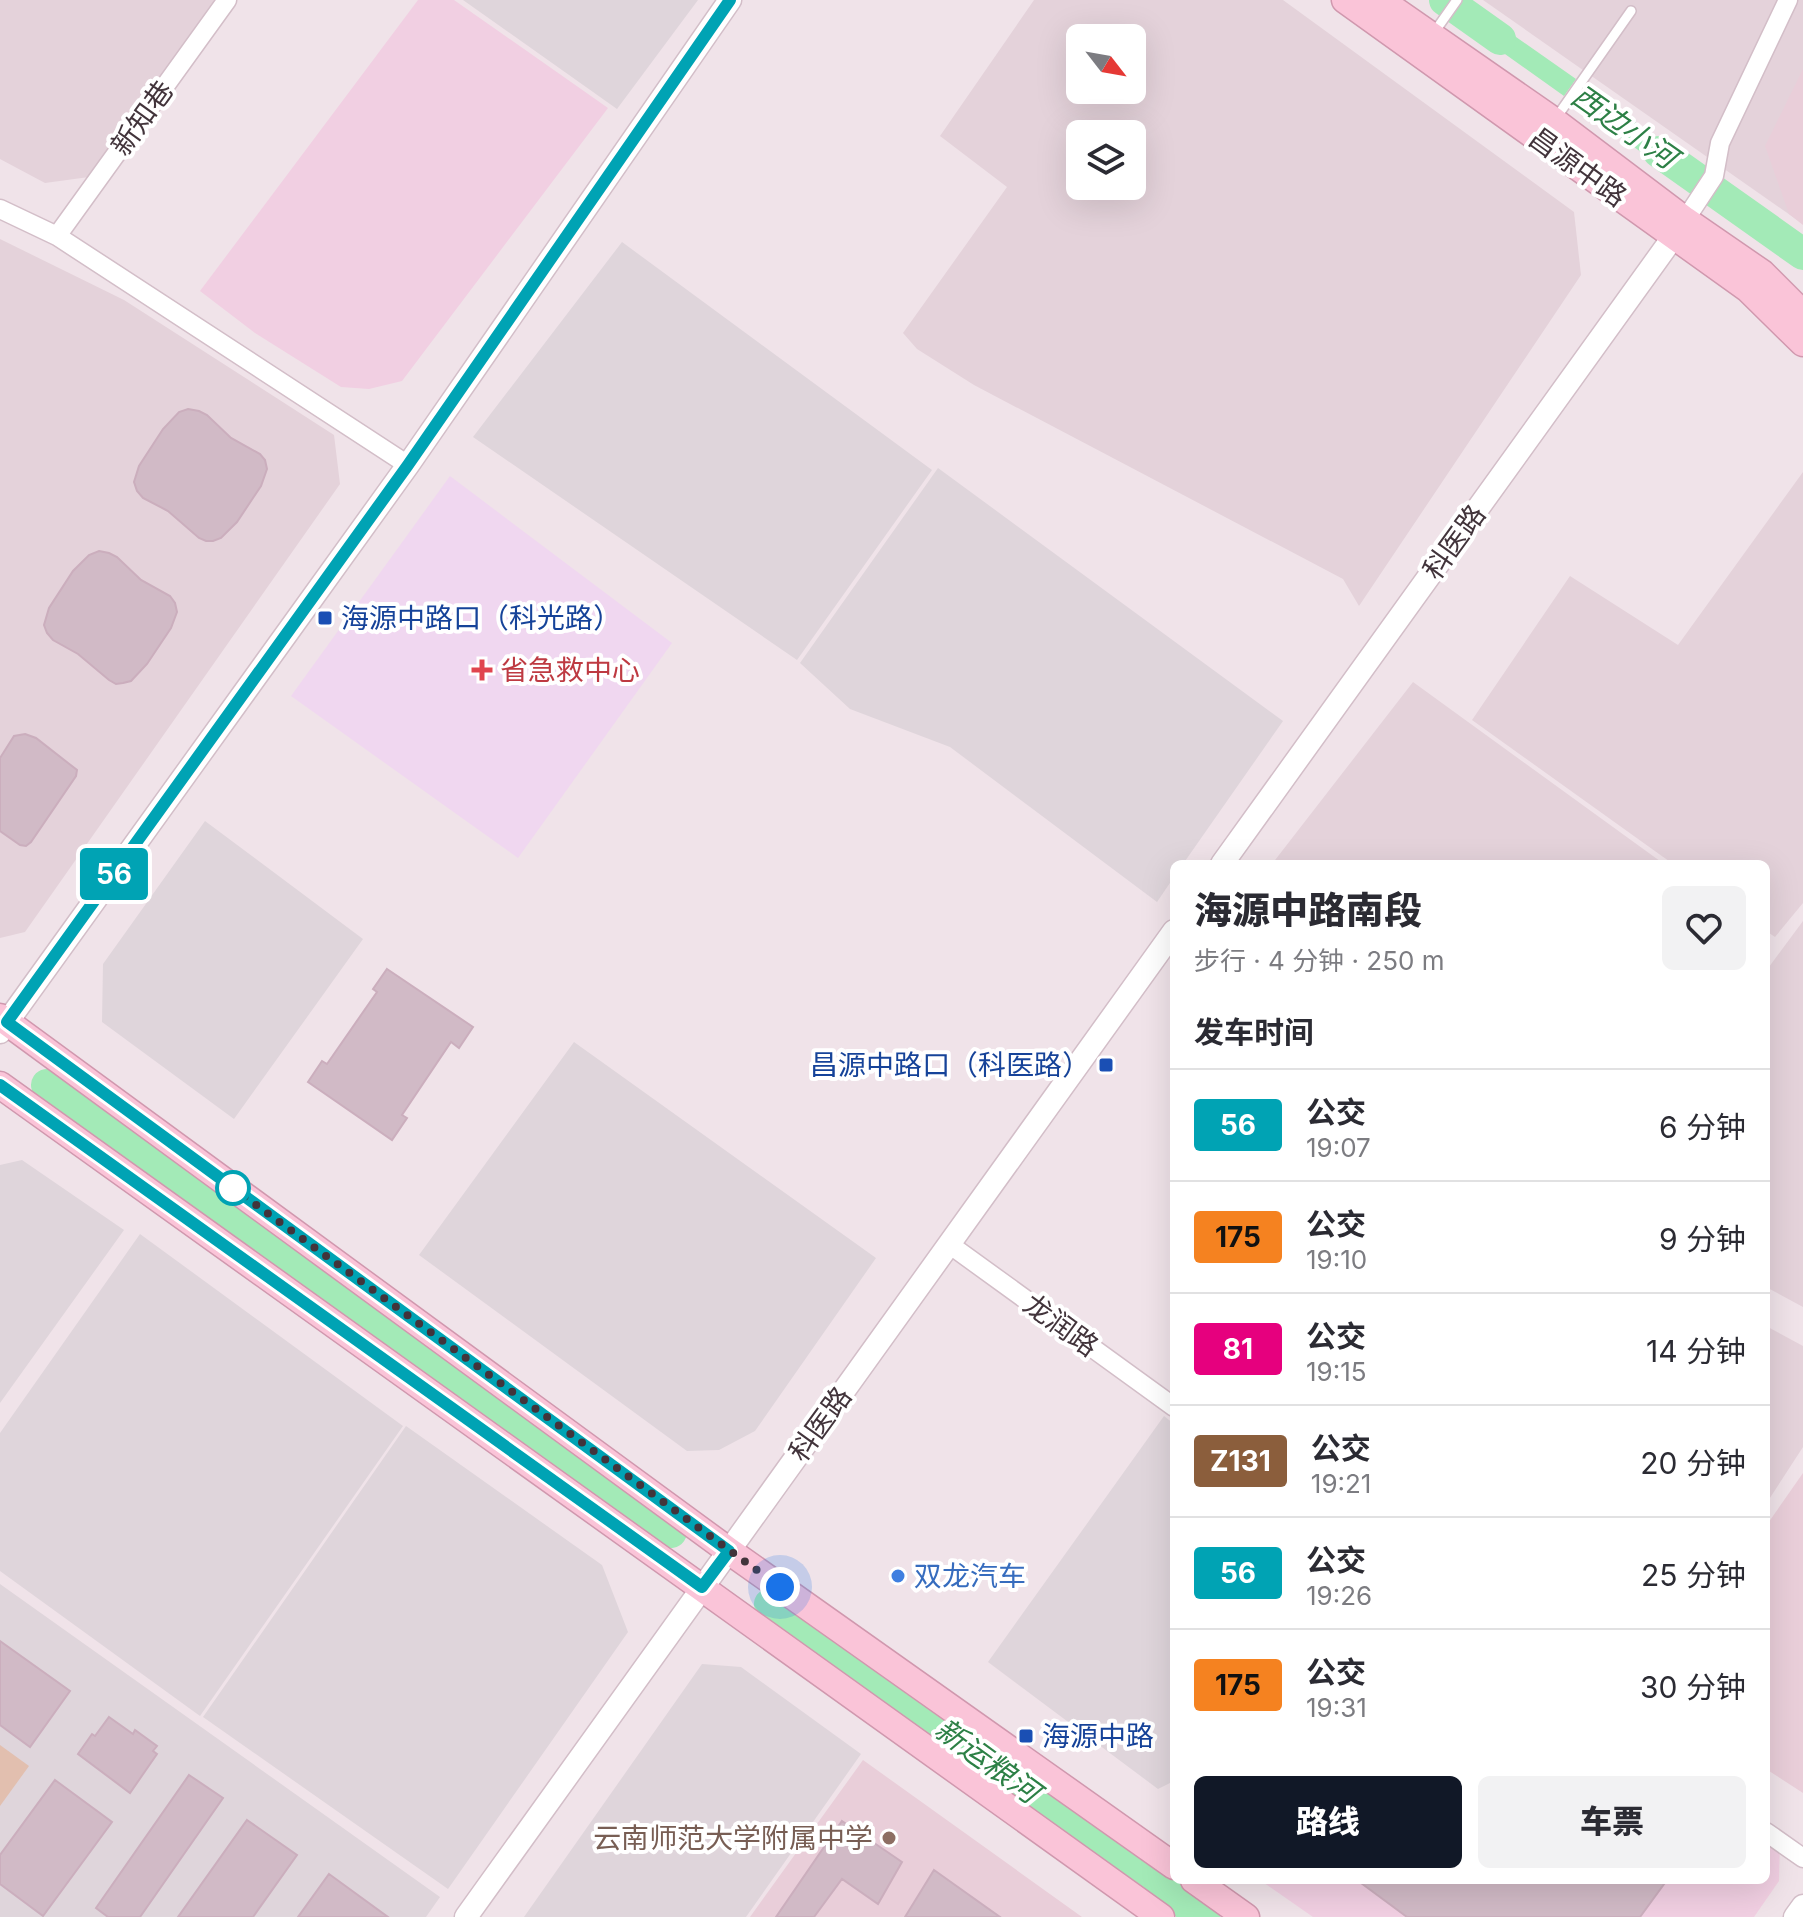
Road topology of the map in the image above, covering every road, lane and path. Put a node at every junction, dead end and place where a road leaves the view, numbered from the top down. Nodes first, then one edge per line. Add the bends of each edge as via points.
1 (227, 0) edge
2 (730, 0) edge
3 (1345, 0) edge
4 (1380, 0) edge
5 (1457, 0) edge
6 (1788, 0) edge
7 (1631, 11) dead end
8 (1431, 36) junction
9 (1559, 112) junction
10 (0, 209) edge
11 (1680, 228) junction
12 (57, 236) junction
13 (1803, 314) edge
14 (1803, 343) edge
15 (408, 465) junction
16 (1225, 860) edge
17 (1170, 937) edge
18 (2, 1024) edge
19 (0, 1085) edge
20 (949, 1244) junction
21 (1170, 1404) edge
22 (729, 1551) junction
23 (702, 1587) junction
24 (1770, 1835) edge
25 (1170, 1857) edge
26 (1803, 1858) edge
27 (1200, 1884) edge
28 (1803, 1906) edge
29 (466, 1917) edge
30 (1161, 1917) edge
31 (1246, 1917) edge
32 (1795, 1917) edge

1 - 12 street, 新知巷
2 - 15 street
3 - 8 main road, 昌源中路
4 - 8 main road, 昌源中路
5 - 8 lane
6 - 11 street via 1720,143 1714,176
7 - 9 lane
8 - 9 main road, 昌源中路
8 - 11 main road, 昌源中路
9 - 11 main road, 昌源中路
10 - 12 street
11 - 13 main road, 昌源中路 via 1762,273
11 - 14 main road, 昌源中路
11 - 16 street, 科医路
12 - 15 street
15 - 18 street
17 - 20 street, 科医路
18 - 22 main road
19 - 23 main road
20 - 21 street, 龙润路
20 - 22 street, 科医路
22 - 23 street, 科医路
22 - 25 main road
23 - 29 street, 科医路
23 - 30 main road
24 - 26 street
27 - 31 main road
28 - 32 street

